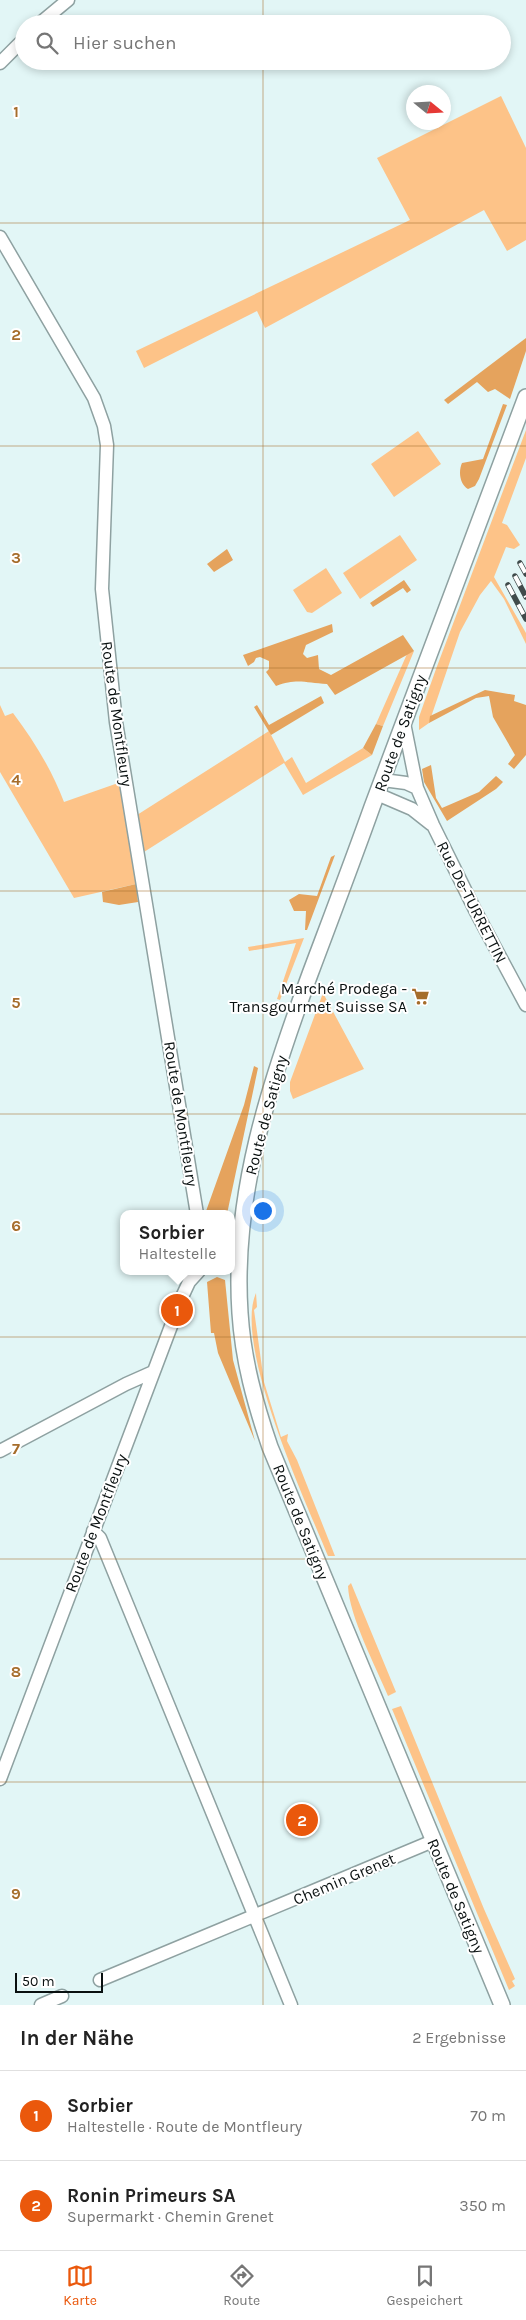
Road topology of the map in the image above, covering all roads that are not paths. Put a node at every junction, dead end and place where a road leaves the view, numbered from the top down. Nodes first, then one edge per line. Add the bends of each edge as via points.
1 (68, 0) edge
2 (50, 15) edge
3 (15, 48) edge
4 (0, 64) edge
5 (0, 237) edge
6 (526, 398) edge
7 (404, 723) junction
8 (383, 780) junction
9 (417, 788) junction
10 (377, 794) junction
11 (433, 825) junction
12 (526, 1004) edge
13 (196, 1210) edge
14 (235, 1259) edge
15 (195, 1275) edge
16 (153, 1372) junction
17 (0, 1451) edge
18 (93, 1530) junction
19 (0, 1779) edge
20 (433, 1841) junction
21 (255, 1916) junction
22 (100, 1980) dead end
23 (62, 1996) dead end
24 (41, 2005) edge
25 (291, 2005) edge
26 (502, 2005) edge

1 - 2 street
3 - 4 street
5 - 13 street, Route de Montfleury via 94,398 104,426 107,464 102,570 116,722
6 - 7 street, Route de Satigny
7 - 8 street, Route de Satigny
7 - 9 street, Rue De-TURRETTIN
8 - 9 street
8 - 10 street, Route de Satigny
9 - 11 street, Rue De-TURRETTIN
10 - 11 street, Rue De-TURRETTIN via 412,808
10 - 14 street, Route de Satigny via 278,1067 249,1177
11 - 12 street, Rue De-TURRETTIN
14 - 20 street, Route de Satigny via 244,1353 263,1427
15 - 16 street, Route de Montfleury via 182,1297
16 - 17 street
16 - 18 street, Route de Montfleury
18 - 19 street, Route de Montfleury
18 - 21 street via 100,1538
20 - 21 street, Chemin Grenet
20 - 26 street, Route de Satigny
21 - 22 street, Chemin Grenet
21 - 25 street
23 - 24 street

